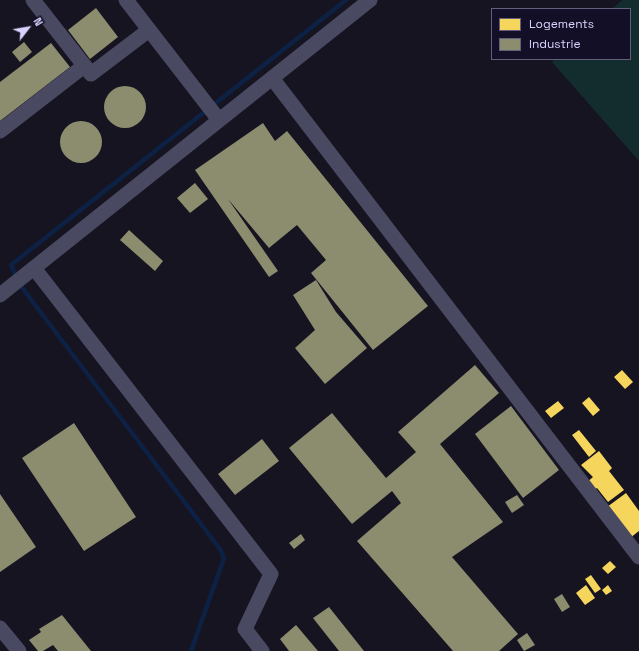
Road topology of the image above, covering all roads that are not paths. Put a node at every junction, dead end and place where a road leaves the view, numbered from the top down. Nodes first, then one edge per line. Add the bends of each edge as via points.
1 (34, 0) edge
2 (126, 0) edge
3 (370, 0) edge
4 (149, 30) junction
5 (84, 66) junction
6 (272, 78) junction
7 (219, 120) junction
8 (0, 131) edge
9 (34, 268) junction
10 (0, 295) edge
11 (639, 557) edge
12 (0, 628) edge
13 (19, 651) edge
14 (262, 651) edge

1 - 5 street
2 - 4 street
3 - 6 street
4 - 5 street via 91,74
4 - 7 street
5 - 8 street
6 - 7 street
6 - 11 street
7 - 9 street
9 - 10 street
9 - 14 street via 271,574 245,629
12 - 13 street

